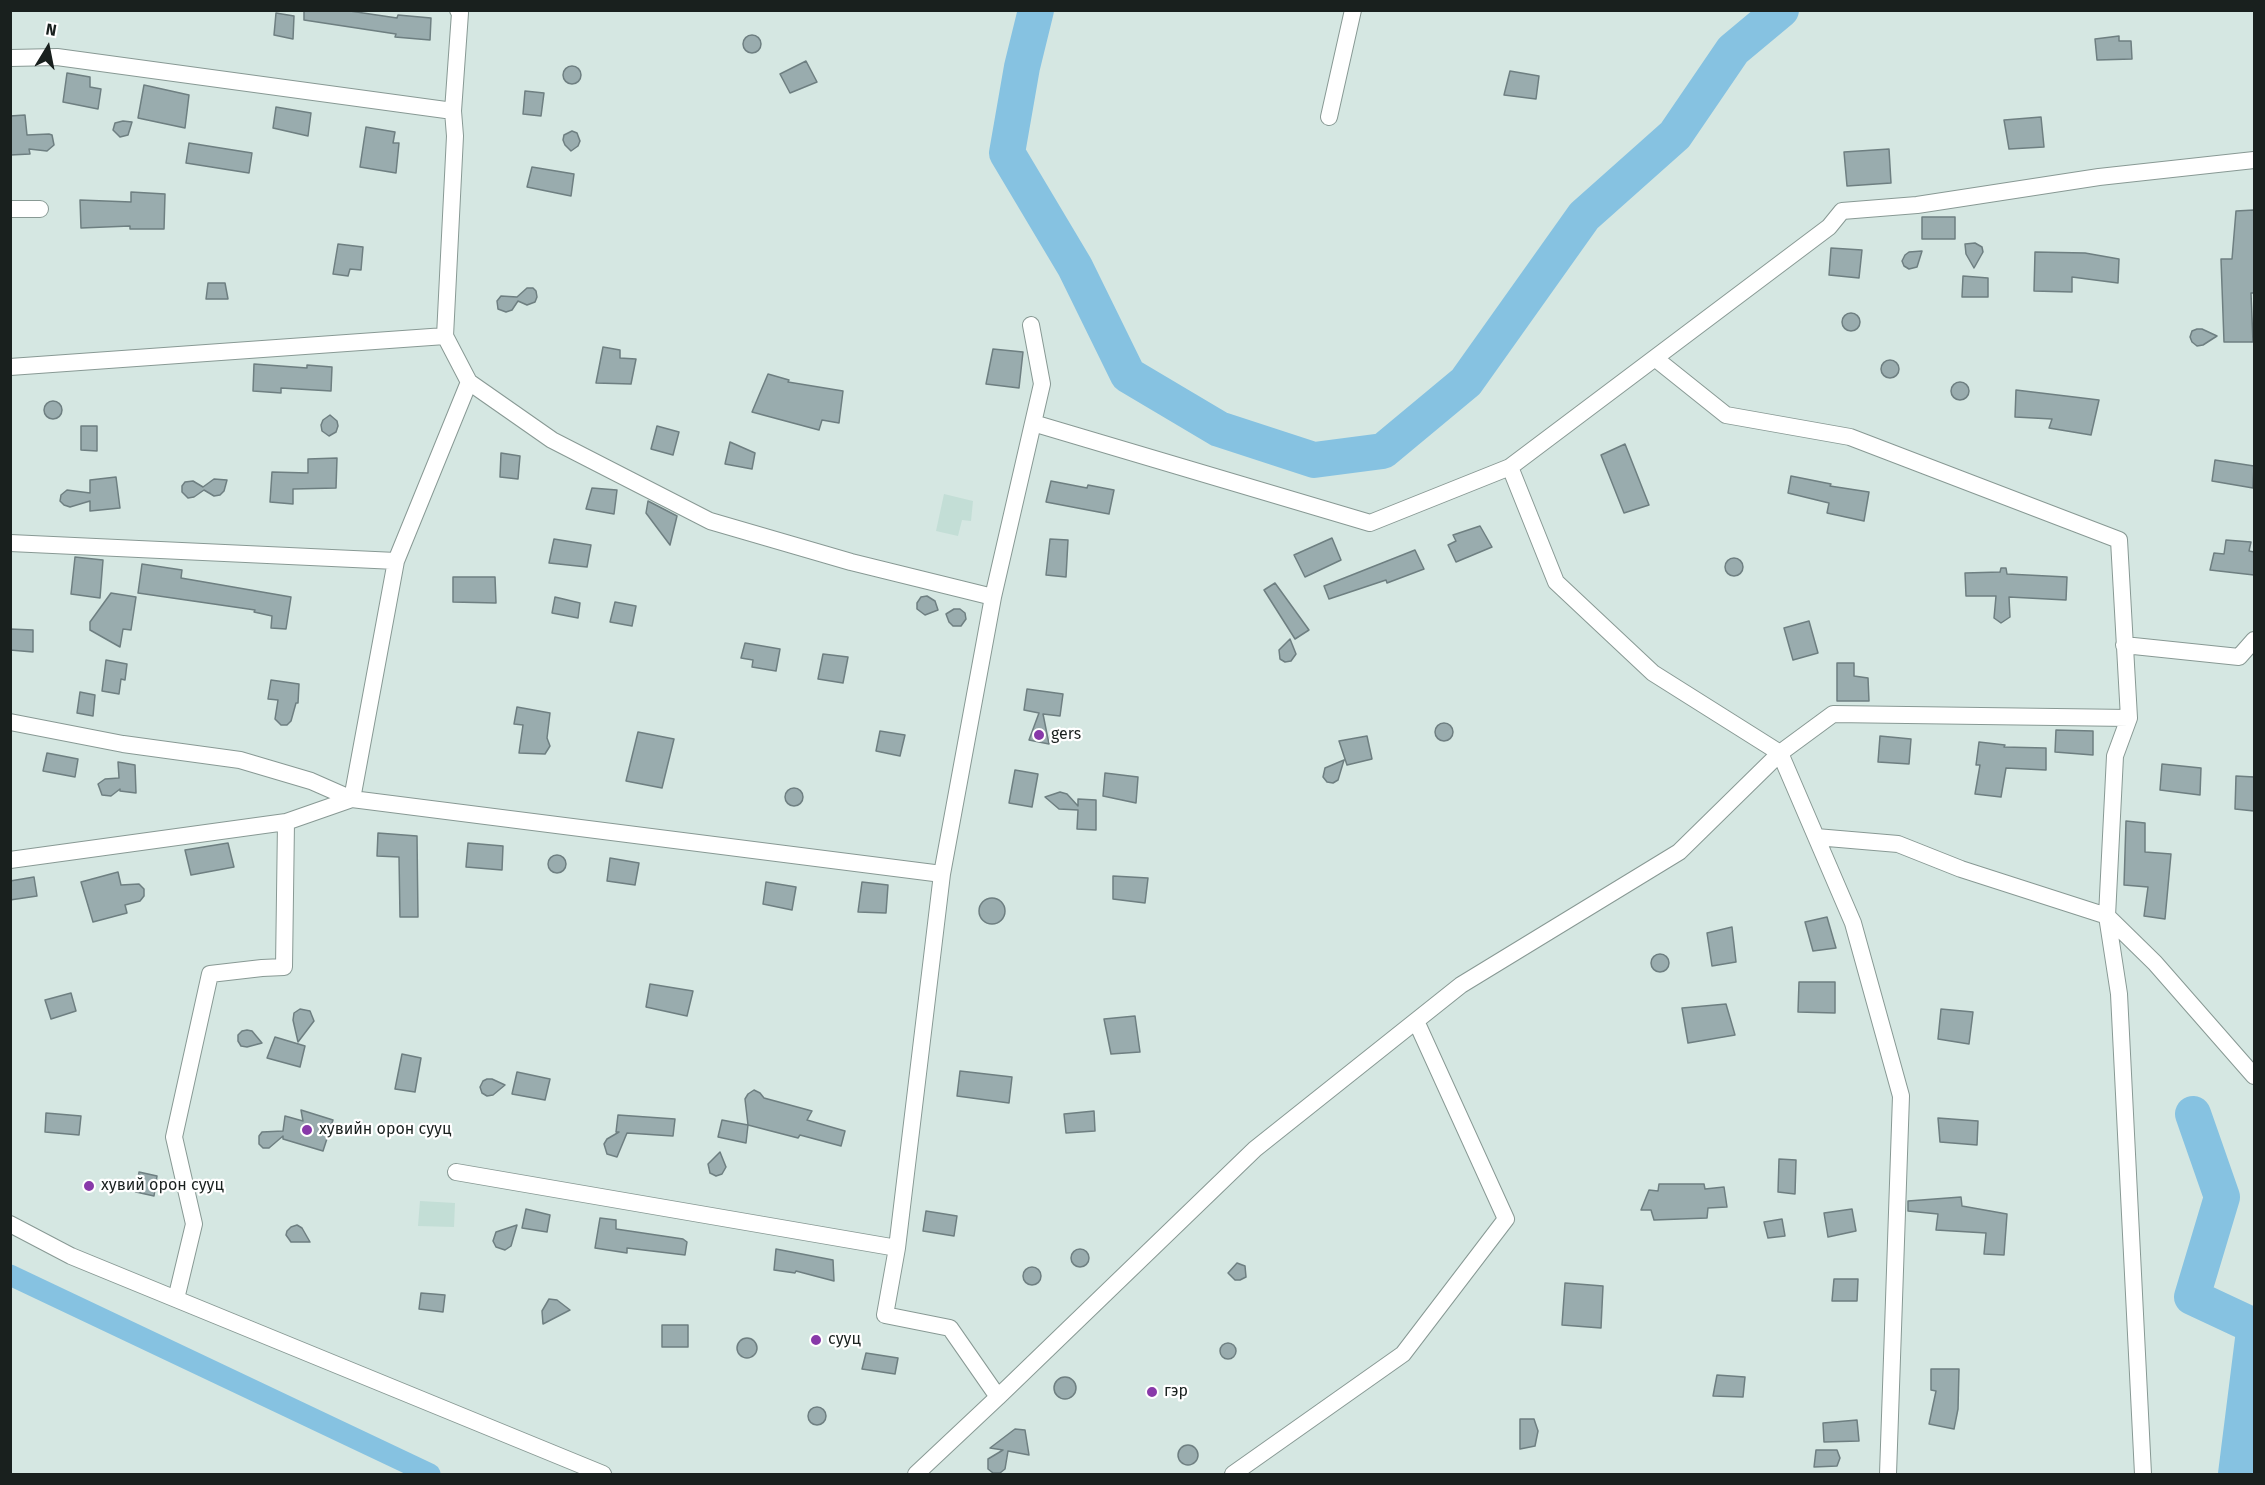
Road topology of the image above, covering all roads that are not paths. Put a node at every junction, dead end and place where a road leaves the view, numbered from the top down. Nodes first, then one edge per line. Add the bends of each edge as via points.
1 (458, 10) edge
2 (1353, 10) edge
3 (10, 58) edge
4 (453, 111) junction
5 (1329, 117) dead end
6 (2254, 160) edge
7 (10, 209) edge
8 (40, 209) dead end
9 (1031, 325) dead end
10 (445, 336) junction
11 (1656, 359) junction
12 (10, 367) edge
13 (469, 382) junction
14 (1033, 423) junction
15 (1510, 467) junction
16 (10, 543) edge
17 (396, 561) junction
18 (993, 597) junction
19 (2254, 640) edge
20 (2124, 645) junction
21 (2129, 718) junction
22 (10, 722) edge
23 (1780, 753) junction
24 (352, 799) junction
25 (286, 822) junction
26 (1816, 837) junction
27 (10, 860) edge
28 (942, 874) junction
29 (2107, 916) junction
30 (1416, 1022) junction
31 (2254, 1076) edge
32 (456, 1172) dead end
33 (10, 1224) edge
34 (897, 1248) junction
35 (176, 1299) junction
36 (998, 1397) junction
37 (603, 1474) edge
38 (916, 1474) edge
39 (1233, 1474) edge
40 (1888, 1474) edge
41 (2143, 1474) edge

1 - 4 street
2 - 5 street
3 - 4 street via 57,57
4 - 10 street
6 - 11 street via 2099,177 1917,205 1842,210 1829,227
7 - 8 street
9 - 14 street via 1042,384
10 - 12 street
10 - 13 street
11 - 15 street
11 - 20 street via 1726,415 1850,437 2119,540
13 - 17 street
13 - 18 street via 552,440 710,521 851,562
14 - 15 street via 1370,523
14 - 18 street
15 - 23 street via 1556,582 1653,673
16 - 17 street
17 - 24 street
18 - 28 street
19 - 20 street via 2239,657
20 - 21 street
21 - 23 street via 1833,714
21 - 29 street via 2115,756
22 - 24 street via 123,744 240,760 311,780
23 - 26 street
23 - 30 street via 1678,852 1461,985
24 - 25 street
24 - 28 street
25 - 27 street
25 - 35 street via 284,967 210,974 174,1137 194,1224
26 - 29 street via 1898,843 1961,869
26 - 40 street via 1852,923 1901,1096
28 - 34 street
29 - 31 street via 2155,963
29 - 41 street via 2119,994
30 - 36 street via 1256,1149
30 - 39 street via 1506,1220 1403,1354
32 - 34 street
33 - 35 street via 71,1256
34 - 36 street via 885,1315 950,1328
35 - 37 street
36 - 38 street

